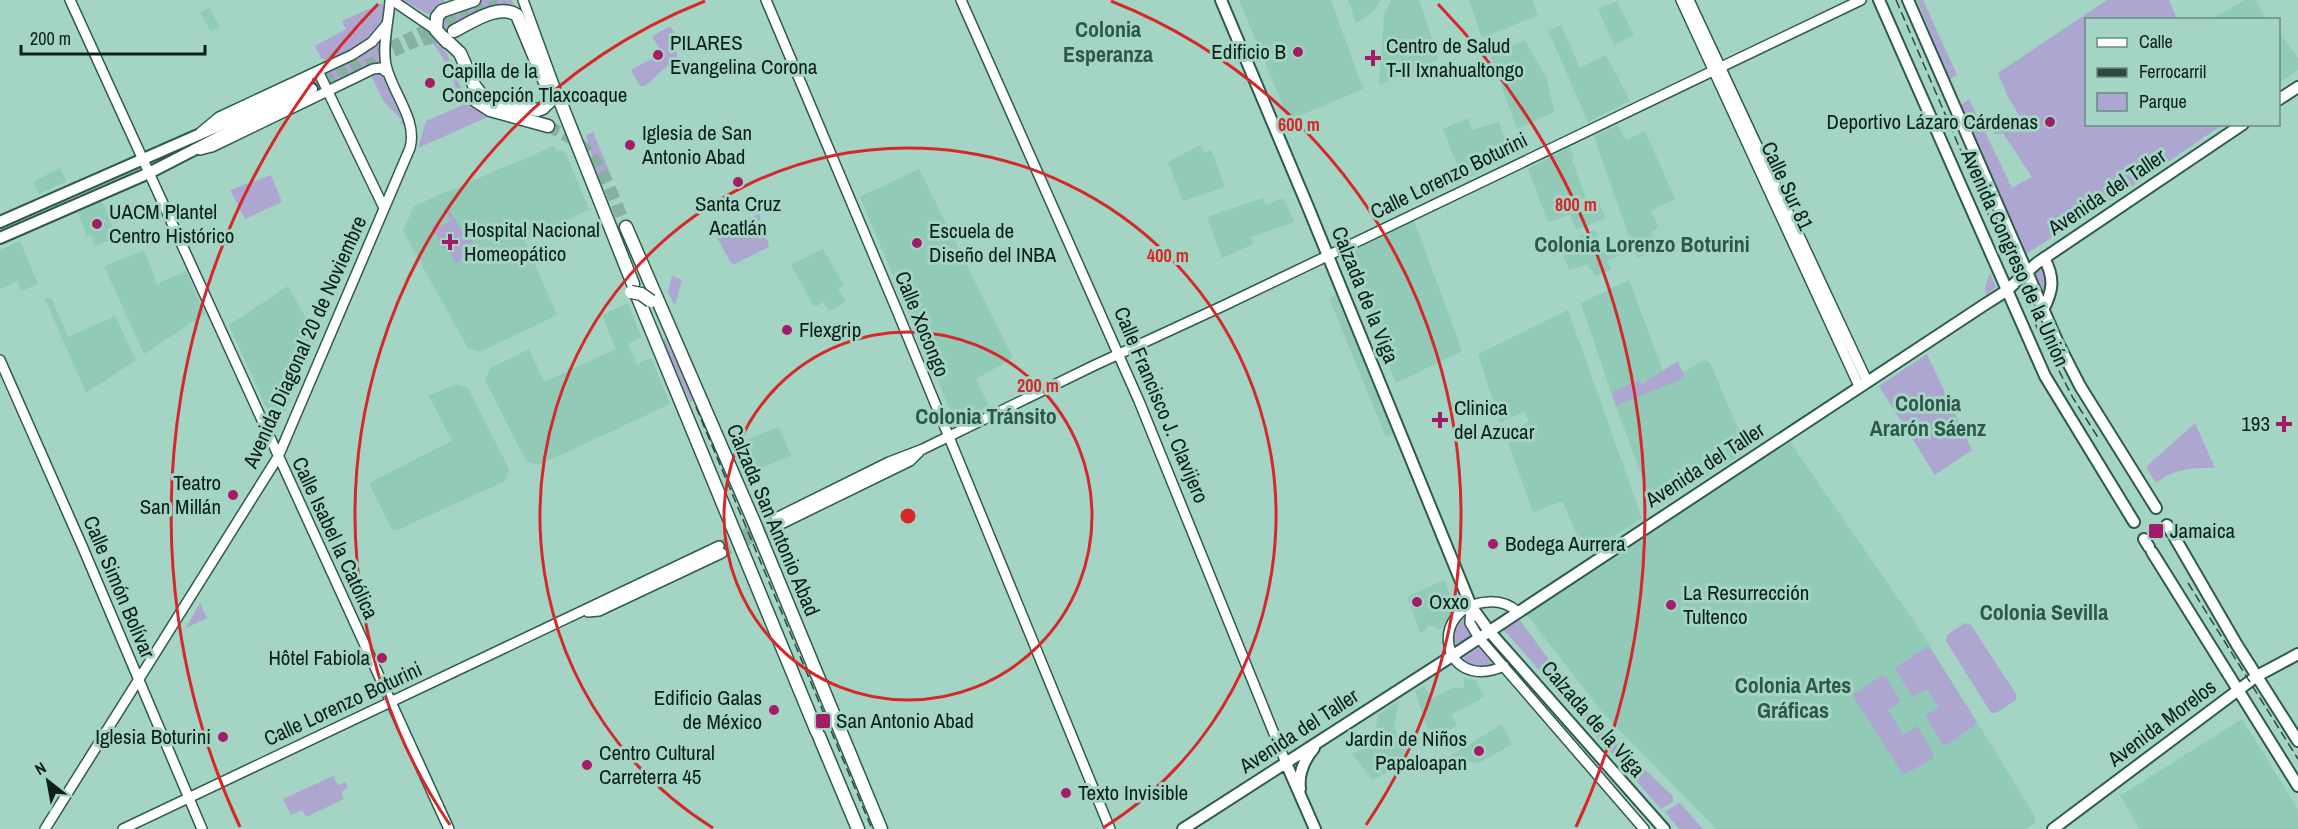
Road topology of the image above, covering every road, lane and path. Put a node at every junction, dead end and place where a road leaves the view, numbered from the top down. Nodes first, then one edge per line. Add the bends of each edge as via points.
1 (70, 0) edge
2 (391, 0) edge
3 (474, 0) tunnel mouth
4 (523, 0) edge
5 (766, 0) edge
6 (962, 0) edge
7 (1221, 0) edge
8 (1681, 0) edge
9 (1689, 0) edge
10 (1861, 0) edge
11 (1879, 0) edge
12 (1908, 0) edge
13 (389, 22) junction
14 (454, 31) tunnel mouth
15 (439, 33) junction
16 (1718, 69) junction
17 (318, 71) junction
18 (388, 73) junction
19 (544, 81) junction
20 (2298, 87) edge
21 (327, 92) junction
22 (558, 96) junction
23 (2280, 99) edge
24 (548, 126) tunnel mouth
25 (2240, 126) edge
26 (197, 135) junction
27 (191, 150) junction
28 (142, 159) junction
29 (149, 173) junction
30 (384, 208) junction
31 (0, 222) edge
32 (626, 227) tunnel mouth
33 (0, 238) edge
34 (1326, 255) junction
35 (2044, 258) junction
36 (2026, 272) junction
37 (2006, 291) junction
38 (636, 294) junction
39 (2043, 310) junction
40 (679, 346) junction
41 (1119, 354) junction
42 (0, 360) edge
43 (1863, 384) junction
44 (948, 435) junction
45 (278, 457) junction
46 (777, 522) tunnel mouth
47 (720, 550) tunnel mouth
48 (1471, 606) junction
49 (1518, 612) junction
50 (1489, 631) junction
51 (1479, 638) junction
52 (2298, 654) edge
53 (1452, 656) junction
54 (1504, 666) junction
55 (2257, 676) junction
56 (138, 678) junction
57 (2238, 690) junction
58 (391, 702) junction
59 (1321, 741) junction
60 (2298, 741) edge
61 (1286, 763) junction
62 (2298, 786) edge
63 (188, 798) junction
64 (1302, 798) junction
65 (45, 829) edge
66 (123, 829) edge
67 (202, 829) edge
68 (449, 829) edge
69 (858, 829) edge
70 (881, 829) edge
71 (1110, 829) edge
72 (1183, 829) edge
73 (1315, 829) edge
74 (1644, 829) edge
75 (1664, 829) edge
76 (2053, 829) edge

1 - 28 street, Calle Isabel la Católica
2 - 13 street, Avenida Diagonal 20 de Noviembre
2 - 15 street
3 - 15 highway via 442,11 437,17
4 - 22 street
5 - 44 street, Calle Xocongo
6 - 41 street, Calle Francisco J. Clavijero
7 - 34 main road, Calzada de la Viga
8 - 16 street, Calle Sur 81
9 - 16 street, Calle Sur 81
10 - 16 street, Calle Lorenzo Boturini
11 - 37 main road, Avenida Congreso de la Unión
12 - 36 main road, Avenida Congreso de la Unión
13 - 17 street via 372,42
13 - 18 street, Avenida Diagonal 20 de Noviembre via 385,58
14 - 19 highway via 502,10 511,11 520,19
15 - 19 highway via 460,53 477,91 491,101 538,110 552,99
15 - 24 highway via 476,101 490,110
16 - 34 street, Calle Lorenzo Boturini
16 - 43 street, Calle Sur 81
17 - 21 street
17 - 26 street via 219,117
18 - 21 street via 381,68 373,69
18 - 30 street, Avenida Diagonal 20 de Noviembre via 413,138
19 - 22 highway
20 - 23 main road
21 - 27 street via 212,147
21 - 30 street
22 - 38 highway, Calzada San Antonio Abad
25 - 35 main road, Avenida del Taller
26 - 27 main road via 310,85
26 - 28 main road
27 - 29 main road
28 - 29 street, Calle Isabel la Católica
28 - 31 main road
29 - 33 main road
29 - 45 street, Calle Isabel la Católica
30 - 45 street, Avenida Diagonal 20 de Noviembre
32 - 40 highway, Calzada San Antonio Abad
34 - 41 street, Calle Lorenzo Boturini
34 - 48 main road, Calzada de la Viga
35 - 36 main road, Avenida del Taller
35 - 39 main road via 2052,272 2053,286
36 - 37 main road, Avenida del Taller
36 - 39 main road, Avenida Congreso de la Unión
37 - 43 main road, Avenida del Taller
37 - 57 main road, Avenida Congreso de la Unión via 2057,399
38 - 40 highway
38 - 69 highway, Calzada San Antonio Abad
39 - 55 main road, Avenida Congreso de la Unión via 2080,386
40 - 70 highway, Calzada San Antonio Abad
41 - 44 street, Calle Lorenzo Boturini
41 - 61 street, Calle Francisco J. Clavijero
42 - 56 street, Calle Simón Bolívar
43 - 49 main road, Avenida del Taller
44 - 46 street, Calle Lorenzo Boturini via 910,461
44 - 71 street, Calle Xocongo
45 - 56 street, Avenida Diagonal 20 de Noviembre
45 - 58 street, Calle Isabel la Católica
47 - 58 street, Calle Lorenzo Boturini via 599,611 580,613
48 - 49 street via 1496,602
48 - 50 main road, Calzada de la Viga
48 - 51 street, Calzada de la Viga via 1470,622
48 - 53 street via 1456,617 1448,632
49 - 50 main road, Avenida del Taller
50 - 51 main road, Avenida del Taller
50 - 75 main road, Calzada de la Viga
51 - 53 main road, Avenida del Taller
51 - 54 street, Calzada de la Viga
52 - 55 main road, Avenida Morelos
53 - 54 street via 1456,663 1477,672
53 - 59 main road, Avenida del Taller
54 - 74 street, Calzada de la Viga
55 - 57 main road, Avenida Morelos
55 - 60 main road, Avenida Congreso de la Unión
56 - 63 street, Calle Simón Bolívar
56 - 65 street, Avenida Diagonal 20 de Noviembre
57 - 62 main road, Avenida Congreso de la Unión
57 - 76 main road, Avenida Morelos
58 - 63 street, Calle Lorenzo Boturini
58 - 68 street, Calle Isabel la Católica
59 - 61 main road, Avenida del Taller
59 - 64 main road via 1303,767
61 - 64 main road, Calle Francisco J. Clavijero
61 - 72 main road, Avenida del Taller
63 - 66 street, Calle Lorenzo Boturini
63 - 67 street, Calle Simón Bolívar
64 - 73 main road, Calle Francisco J. Clavijero

